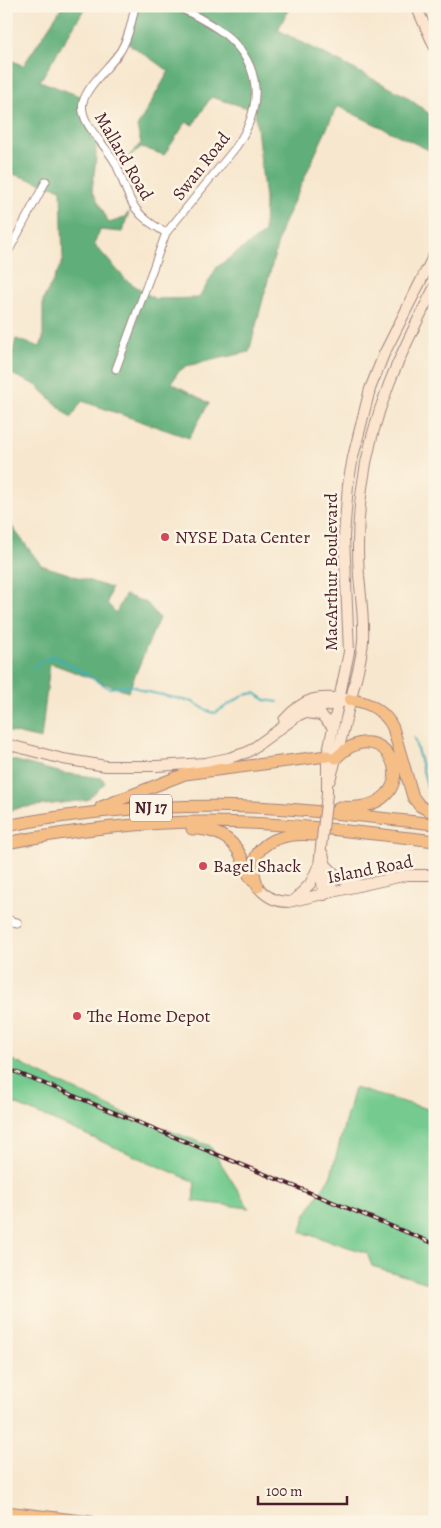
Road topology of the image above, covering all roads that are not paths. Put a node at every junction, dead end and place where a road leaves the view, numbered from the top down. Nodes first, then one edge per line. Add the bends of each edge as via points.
1 (135, 6) edge
2 (177, 6) edge
3 (416, 6) edge
4 (432, 6) edge
5 (435, 12) edge
6 (435, 48) edge
7 (46, 181) dead end
8 (166, 233) junction
9 (435, 253) edge
10 (6, 256) edge
11 (422, 279) junction
12 (435, 286) edge
13 (402, 318) junction
14 (418, 319) junction
15 (398, 360) junction
16 (116, 368) dead end
17 (342, 700) junction
18 (304, 713) junction
19 (333, 727) junction
20 (269, 738) junction
21 (6, 744) edge
22 (332, 757) junction
23 (296, 810) junction
24 (83, 814) junction
25 (435, 814) edge
26 (174, 823) junction
27 (435, 824) edge
28 (6, 826) edge
29 (388, 835) junction
30 (435, 840) edge
31 (6, 843) edge
32 (322, 865) junction
33 (435, 875) edge
34 (360, 886) junction
35 (258, 887) junction
36 (328, 893) junction
37 (292, 902) junction
38 (6, 920) edge
39 (17, 924) dead end
40 (6, 1512) edge
41 (91, 1522) edge

1 - 8 street, Mallard Road via 124,44 90,89 82,108 90,129 116,163 133,205 144,218
2 - 8 street, Swan Road via 222,32 236,46 251,71 255,102 245,133
3 - 6 main road
4 - 5 main road
7 - 10 street
8 - 16 street, Swan Road
9 - 11 main road, MacArthur Boulevard
11 - 13 main road, MacArthur Boulevard
11 - 14 main road via 430,282 430,288
12 - 14 main road, MacArthur Boulevard
13 - 15 main road via 411,325 396,356
13 - 17 main road, MacArthur Boulevard via 370,389 348,485 344,545 349,646
14 - 15 main road, MacArthur Boulevard
15 - 17 main road, MacArthur Boulevard via 372,434 362,487 358,536 363,642 360,659
17 - 18 main road
17 - 19 main road, MacArthur Boulevard
17 - 20 main road via 326,696 302,704
17 - 22 main road, MacArthur Boulevard
17 - 25 main road via 370,705 388,718 413,796 420,806
18 - 19 main road via 321,716
18 - 20 main road
19 - 22 main road, MacArthur Boulevard
20 - 21 main road via 248,752 224,760 124,767 75,762
22 - 23 main road via 358,743 380,746 395,768 390,790 365,807
22 - 24 main road via 186,774
22 - 32 main road, MacArthur Boulevard, bridge via 321,847
23 - 24 main road, NJ 17 via 196,806
23 - 27 main road, NJ 17
24 - 28 main road, NJ 17
26 - 29 main road, NJ 17 via 250,823
26 - 31 main road, NJ 17 via 90,829
26 - 35 main road via 179,829 210,830 228,840
29 - 30 main road, NJ 17
29 - 35 main road via 300,834 273,840 261,849 255,860
32 - 34 main road
32 - 36 main road, MacArthur Boulevard
32 - 37 main road via 310,884
33 - 34 main road, Island Road via 407,875
34 - 36 main road, Island Road
35 - 37 main road, Island Road via 271,899
36 - 37 main road, Island Road
38 - 39 street
40 - 41 main road

